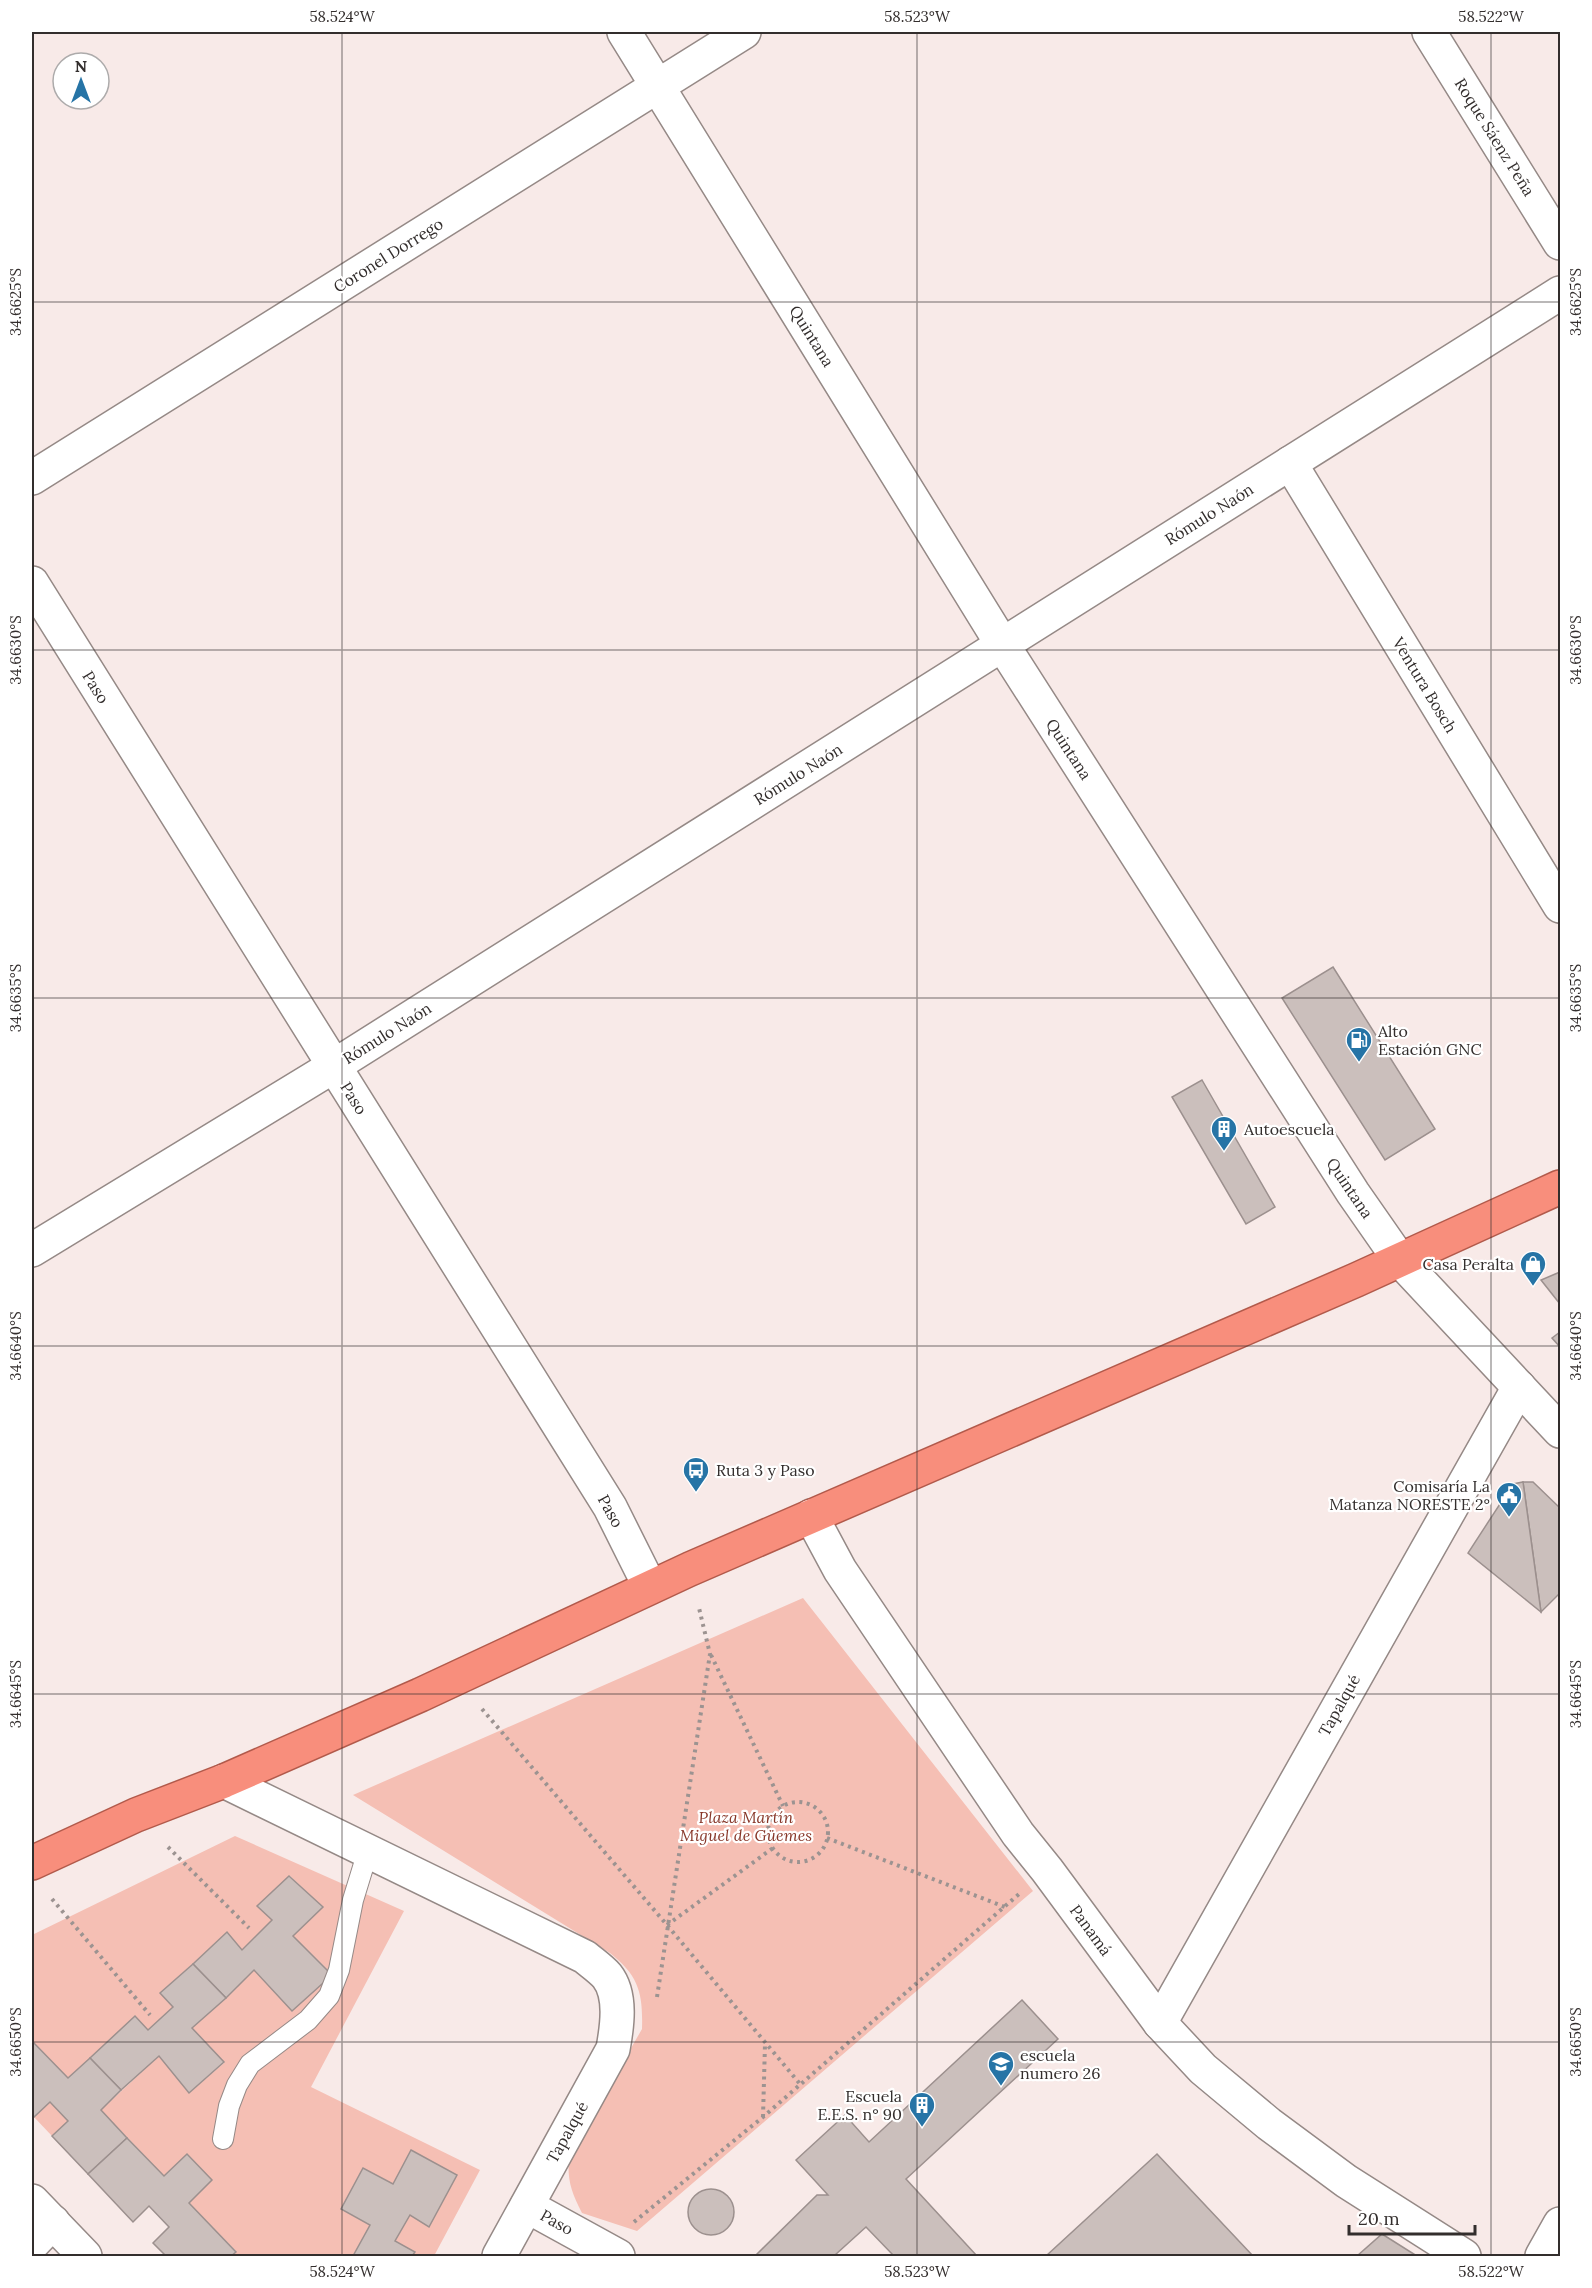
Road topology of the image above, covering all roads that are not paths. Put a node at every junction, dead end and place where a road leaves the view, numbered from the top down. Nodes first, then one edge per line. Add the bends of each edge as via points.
1 (624, 32) edge
2 (744, 32) edge
3 (1429, 32) edge
4 (658, 86) junction
5 (1560, 243) edge
6 (1560, 293) edge
7 (1290, 463) junction
8 (32, 478) edge
9 (32, 584) edge
10 (1002, 644) junction
11 (1560, 906) edge
12 (334, 1066) junction
13 (1560, 1187) edge
14 (32, 1250) edge
15 (1399, 1259) junction
16 (1519, 1387) junction
17 (1560, 1431) edge
18 (811, 1516) junction
19 (650, 1587) junction
20 (225, 1781) junction
21 (368, 1851) junction
22 (32, 1863) edge
23 (1160, 2023) junction
24 (223, 2139) dead end
25 (527, 2206) junction
26 (39, 2222) edge
27 (1560, 2224) edge
28 (85, 2256) edge
29 (499, 2256) edge
30 (618, 2256) edge
31 (1464, 2256) edge
32 (1542, 2256) edge

1 - 4 street, Quintana
2 - 4 street, Coronel Dorrego
3 - 5 street, Roque Sáenz Peña
4 - 8 street, Coronel Dorrego
4 - 10 street, Quintana
6 - 7 street, Rómulo Naón
7 - 10 street, Rómulo Naón
7 - 11 street, Ventura Bosch
9 - 12 street, Paso
10 - 12 street, Rómulo Naón
10 - 15 street, Quintana
12 - 14 street, Rómulo Naón
12 - 19 street, Paso via 610,1507
13 - 15 highway
15 - 16 street, Quintana
15 - 18 highway
16 - 17 street, Quintana
16 - 23 street, Tapalqué
18 - 19 highway
18 - 23 street, Panamá via 846,1580 1018,1834
19 - 20 highway
20 - 21 street
20 - 22 highway via 136,1815
21 - 24 lane via 329,1996 308,2020 250,2064 228,2106
21 - 25 street, Tapalqué via 585,1957 608,1977 618,2025 612,2049
23 - 31 street, Panamá via 1203,2069 1269,2124 1346,2181
25 - 29 street, Tapalqué
25 - 30 street, Paso
26 - 28 street
27 - 32 street

